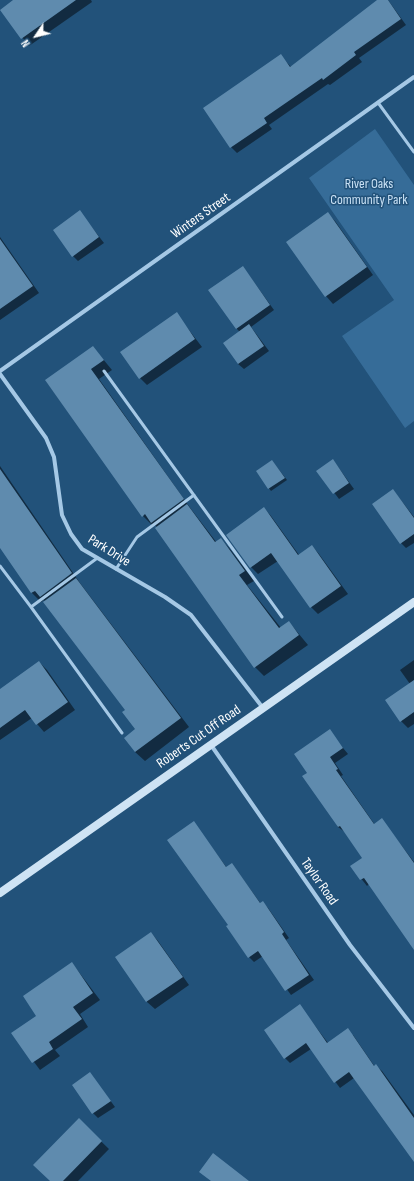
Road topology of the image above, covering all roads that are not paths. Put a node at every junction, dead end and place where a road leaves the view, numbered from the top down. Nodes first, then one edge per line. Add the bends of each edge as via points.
1 (414, 77) edge
2 (379, 104) junction
3 (414, 152) edge
4 (0, 371) edge
5 (104, 371) dead end
6 (0, 374) edge
7 (194, 495) junction
8 (96, 558) junction
9 (0, 566) edge
10 (116, 569) junction
11 (414, 602) edge
12 (31, 608) junction
13 (282, 617) dead end
14 (263, 708) junction
15 (122, 733) dead end
16 (210, 745) junction
17 (0, 893) edge
18 (414, 1028) edge

1 - 2 street, Winters Street
2 - 3 lane
2 - 4 street, Winters Street
5 - 7 lane
6 - 8 street, Park Drive via 46,438 54,457 62,515 82,549
7 - 10 lane via 137,537
7 - 13 lane
8 - 10 street, Park Drive
8 - 12 lane
9 - 12 lane
10 - 14 street, Park Drive via 165,597 191,616
11 - 14 street, Roberts Cut Off Road
12 - 15 lane
14 - 16 street, Roberts Cut Off Road
16 - 17 street, Roberts Cut Off Road
16 - 18 street, Taylor Road via 350,945

